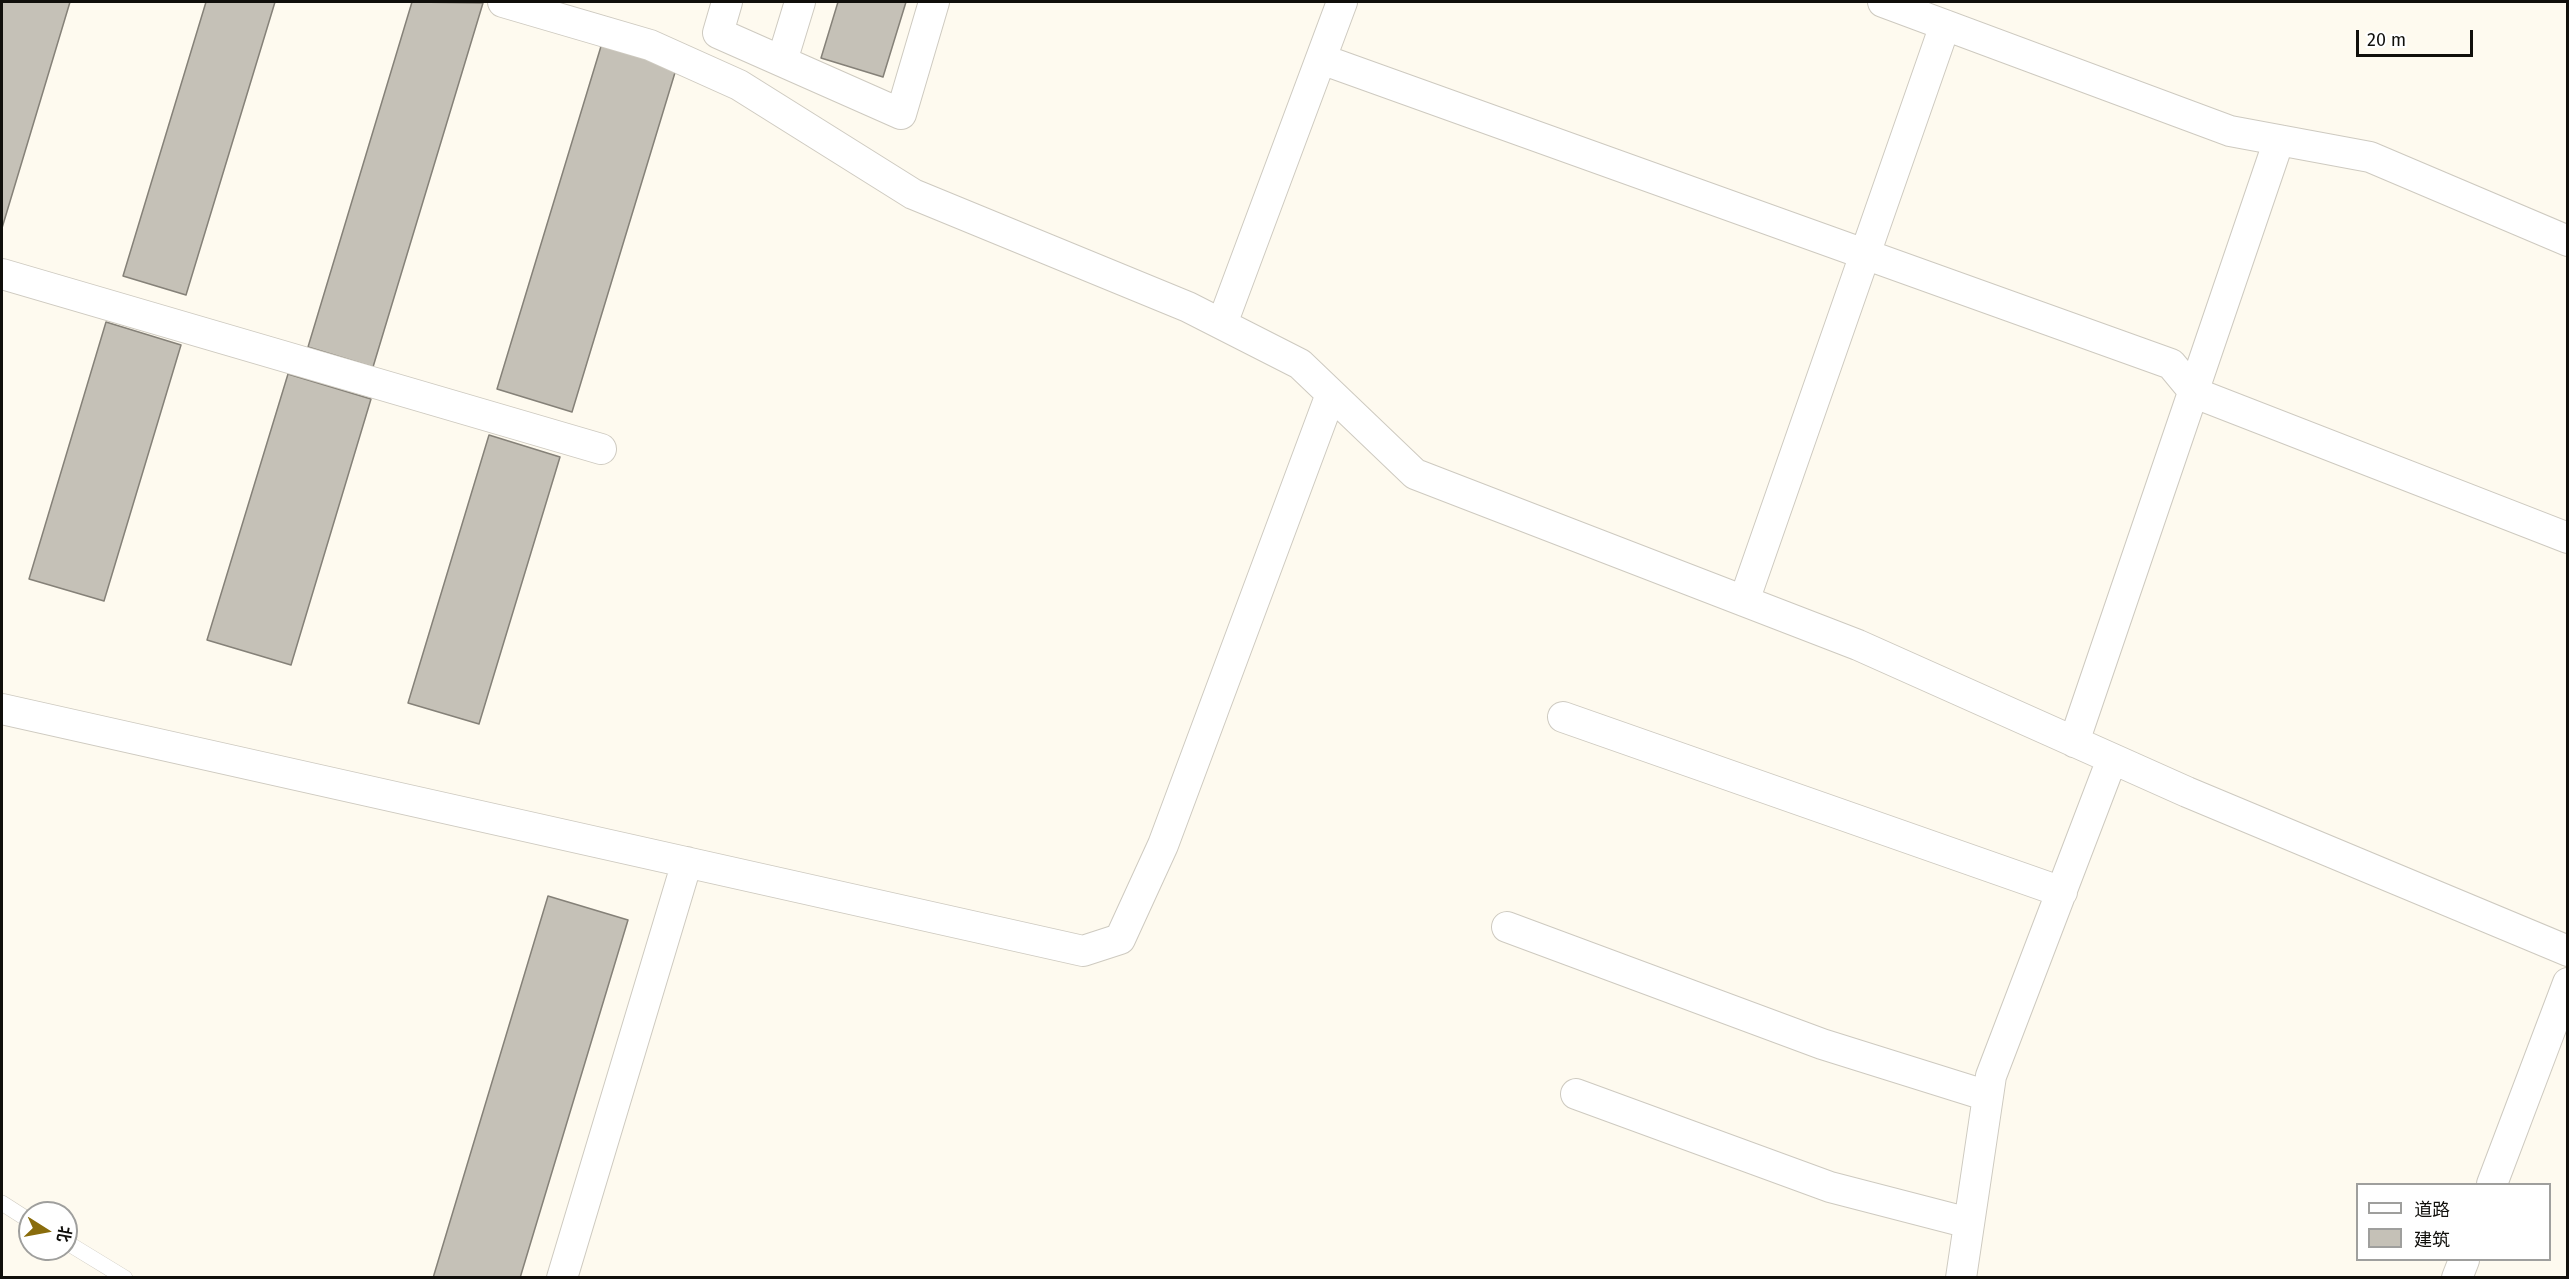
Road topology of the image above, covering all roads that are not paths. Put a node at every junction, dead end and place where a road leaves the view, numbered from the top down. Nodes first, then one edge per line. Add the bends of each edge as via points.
1 (504, 2) edge
2 (727, 2) edge
3 (800, 2) edge
4 (934, 2) edge
5 (1342, 2) edge
6 (1883, 2) edge
7 (1945, 25) junction
8 (1321, 59) junction
9 (782, 61) junction
10 (2279, 140) junction
11 (2568, 241) edge
12 (1865, 254) junction
13 (2, 274) edge
14 (1222, 324) junction
15 (2195, 393) junction
16 (1331, 394) junction
17 (601, 449) dead end
18 (2568, 538) edge
19 (1744, 601) junction
20 (2, 709) edge
21 (1563, 717) dead end
22 (2074, 742) junction
23 (2112, 759) junction
24 (687, 862) junction
25 (2062, 892) junction
26 (1507, 927) dead end
27 (2568, 951) edge
28 (2568, 983) edge
29 (1576, 1094) dead end
30 (1988, 1096) junction
31 (2493, 1183) edge
32 (2, 1203) edge
33 (18, 1213) edge
34 (1969, 1223) junction
35 (78, 1249) edge
36 (2464, 1261) edge
37 (125, 1278) edge
38 (562, 1278) edge
39 (1961, 1278) edge
40 (2457, 1278) edge

1 - 14 street via 650,45 739,85 913,194
2 - 9 street via 718,33
3 - 9 street
4 - 9 street via 901,114
5 - 8 street
6 - 7 street
7 - 10 street via 2230,131
7 - 12 street
8 - 12 street
8 - 14 street
10 - 11 street via 2370,157
10 - 15 street
12 - 15 street via 2171,364
12 - 19 street
13 - 17 street
14 - 16 street via 1300,364
15 - 18 street
15 - 22 street
16 - 19 street via 1415,474
16 - 24 street via 1163,845 1120,939 1083,951
19 - 22 street via 1858,645
20 - 24 street
21 - 25 street
22 - 23 street
23 - 25 street
23 - 27 street
24 - 38 street
25 - 30 street via 1991,1076
26 - 30 street via 1822,1044
28 - 31 street
29 - 34 street via 1830,1187
30 - 34 street
32 - 33 lane
34 - 39 street
35 - 37 lane
36 - 40 street

